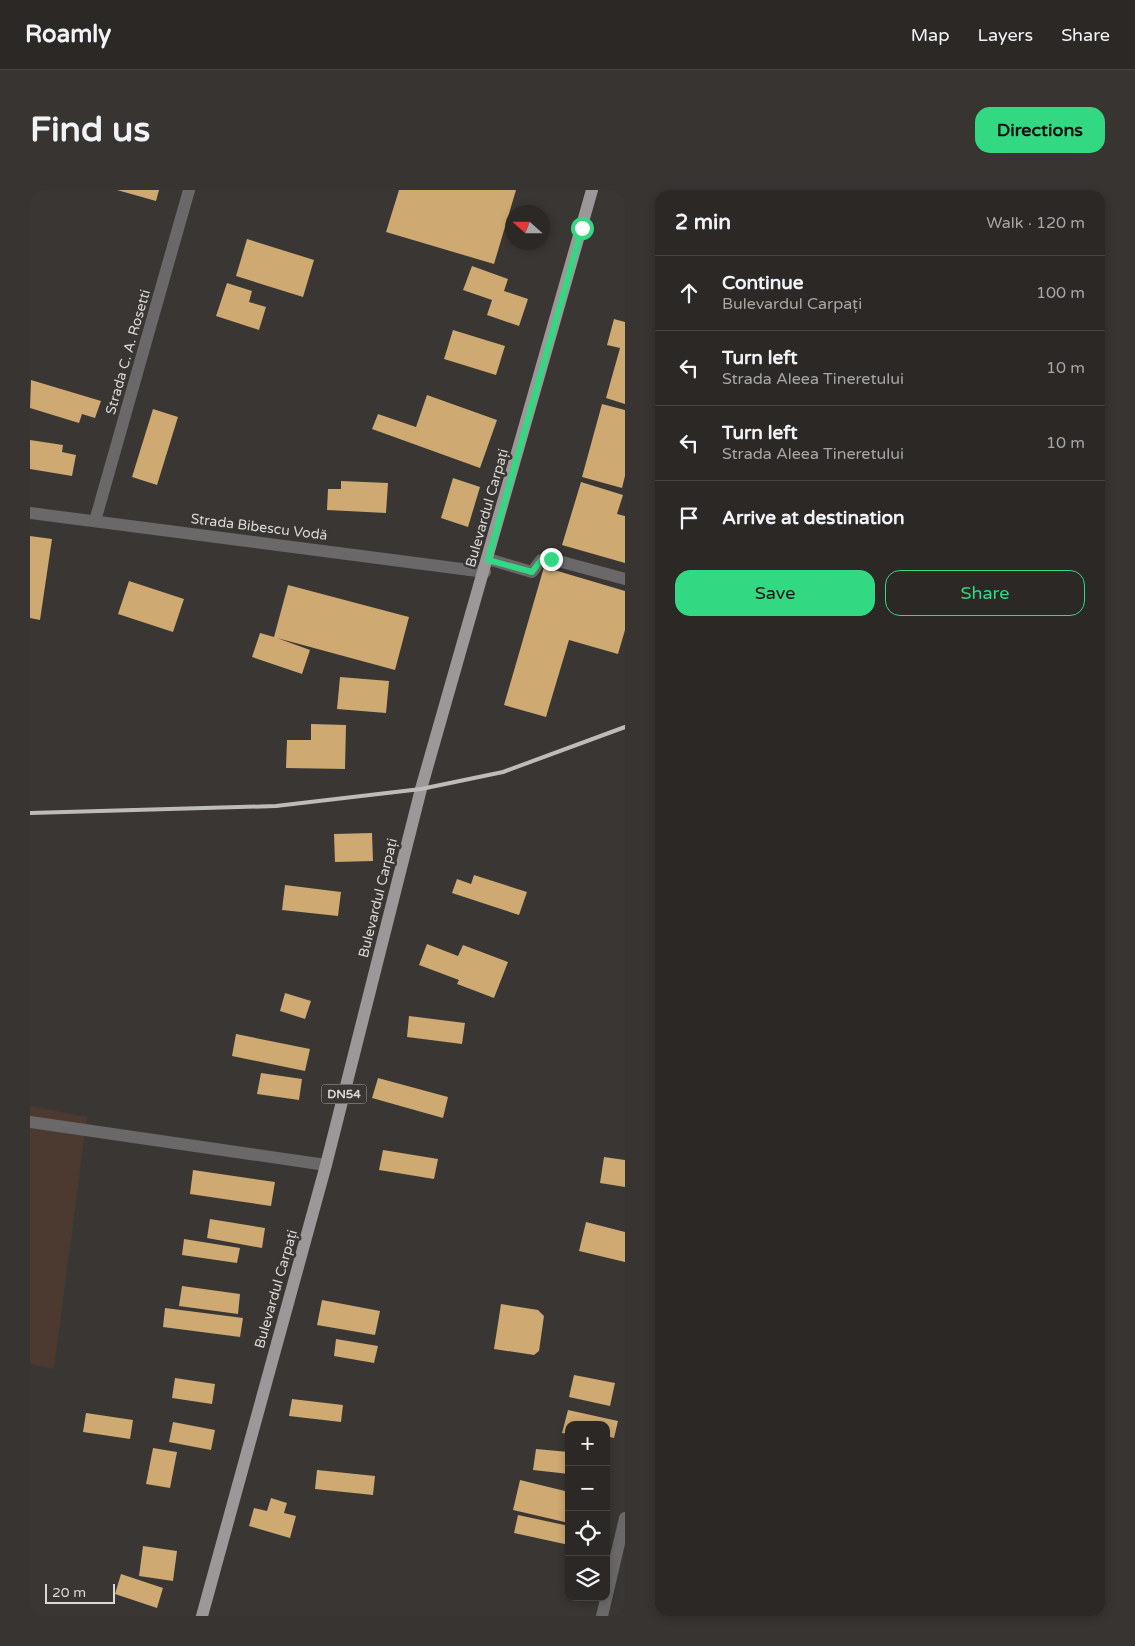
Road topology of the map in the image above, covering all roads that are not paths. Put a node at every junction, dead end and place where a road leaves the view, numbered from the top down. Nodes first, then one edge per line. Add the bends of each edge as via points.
1 (189, 190) edge
2 (592, 190) edge
3 (30, 513) edge
4 (95, 521) junction
5 (486, 566) junction
6 (625, 580) edge
7 (30, 1122) edge
8 (326, 1165) junction
9 (625, 1518) edge
10 (202, 1616) edge
11 (602, 1616) edge

1 - 4 street, Strada C. A. Rosetti
2 - 5 main road, Bulevardul Carpați / DN54
3 - 4 street, Strada Bibescu Vodă
4 - 5 street, Strada Bibescu Vodă
5 - 6 street, Strada Bibescu Vodă via 532,572 541,560 551,559
5 - 8 main road, Bulevardul Carpați / DN54 via 421,789
7 - 8 street
8 - 10 main road, Bulevardul Carpați / DN54
9 - 11 street

